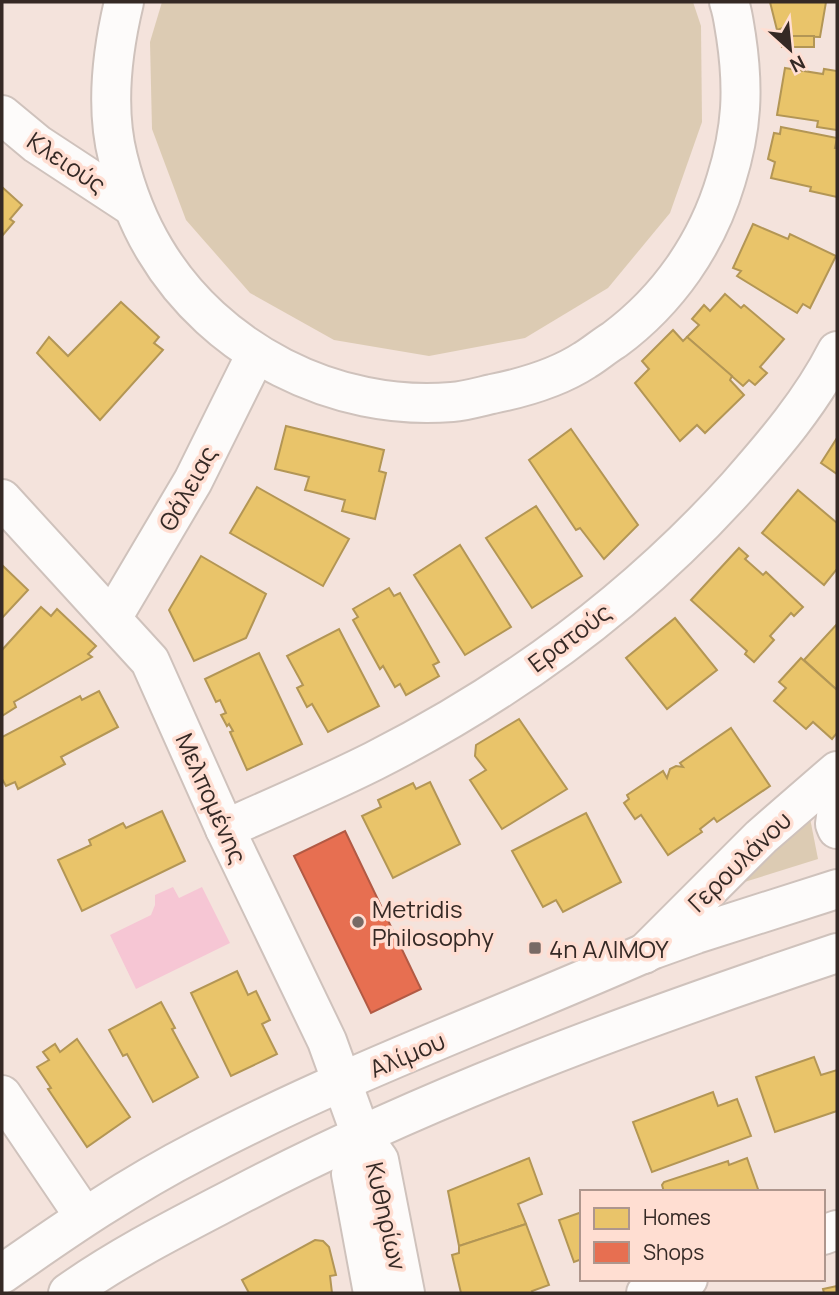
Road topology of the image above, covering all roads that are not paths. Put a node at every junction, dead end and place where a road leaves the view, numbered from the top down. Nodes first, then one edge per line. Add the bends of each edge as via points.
1 (124, 2) edge
2 (729, 2) edge
3 (2, 115) edge
4 (133, 207) junction
5 (837, 351) edge
6 (256, 354) junction
7 (2, 499) edge
8 (111, 618) junction
9 (837, 771) edge
10 (837, 809) edge
11 (837, 829) edge
12 (225, 830) junction
13 (837, 889) edge
14 (837, 953) edge
15 (644, 954) junction
16 (342, 1083) junction
17 (2, 1095) edge
18 (361, 1135) junction
19 (84, 1216) junction
20 (2, 1274) edge
21 (682, 1281) edge
22 (68, 1293) edge
23 (373, 1293) edge
24 (405, 1293) edge
25 (646, 1293) edge

1 - 4 street via 113,47 111,101 117,155
2 - 6 street via 742,75 737,144 717,209 684,270 639,321 583,362 520,389 453,402 384,401 317,384
3 - 4 street, Κλειούς via 37,144
4 - 6 street via 155,251 183,290 217,325
5 - 12 street, Ερατούς via 776,443 715,511 653,572 575,636 489,695 375,760
6 - 8 street, Θάλειας via 193,481
7 - 8 street, Μελπομένης
8 - 12 street, Μελπομένης via 150,661
9 - 15 street, Γερουλάνου via 761,837
10 - 11 street
12 - 16 street, Μελπομένης via 327,1041
13 - 15 street, Αλίμου
14 - 18 street via 599,1036
15 - 16 street, Αλίμου
16 - 18 street, Μελπομένης
16 - 19 street, Αλίμου via 198,1150
17 - 19 street
18 - 22 street via 163,1234
18 - 23 street, Κυθηρίων via 351,1174
18 - 24 street, Κυθηρίων via 379,1160
19 - 20 street, Αλίμου
21 - 25 street

